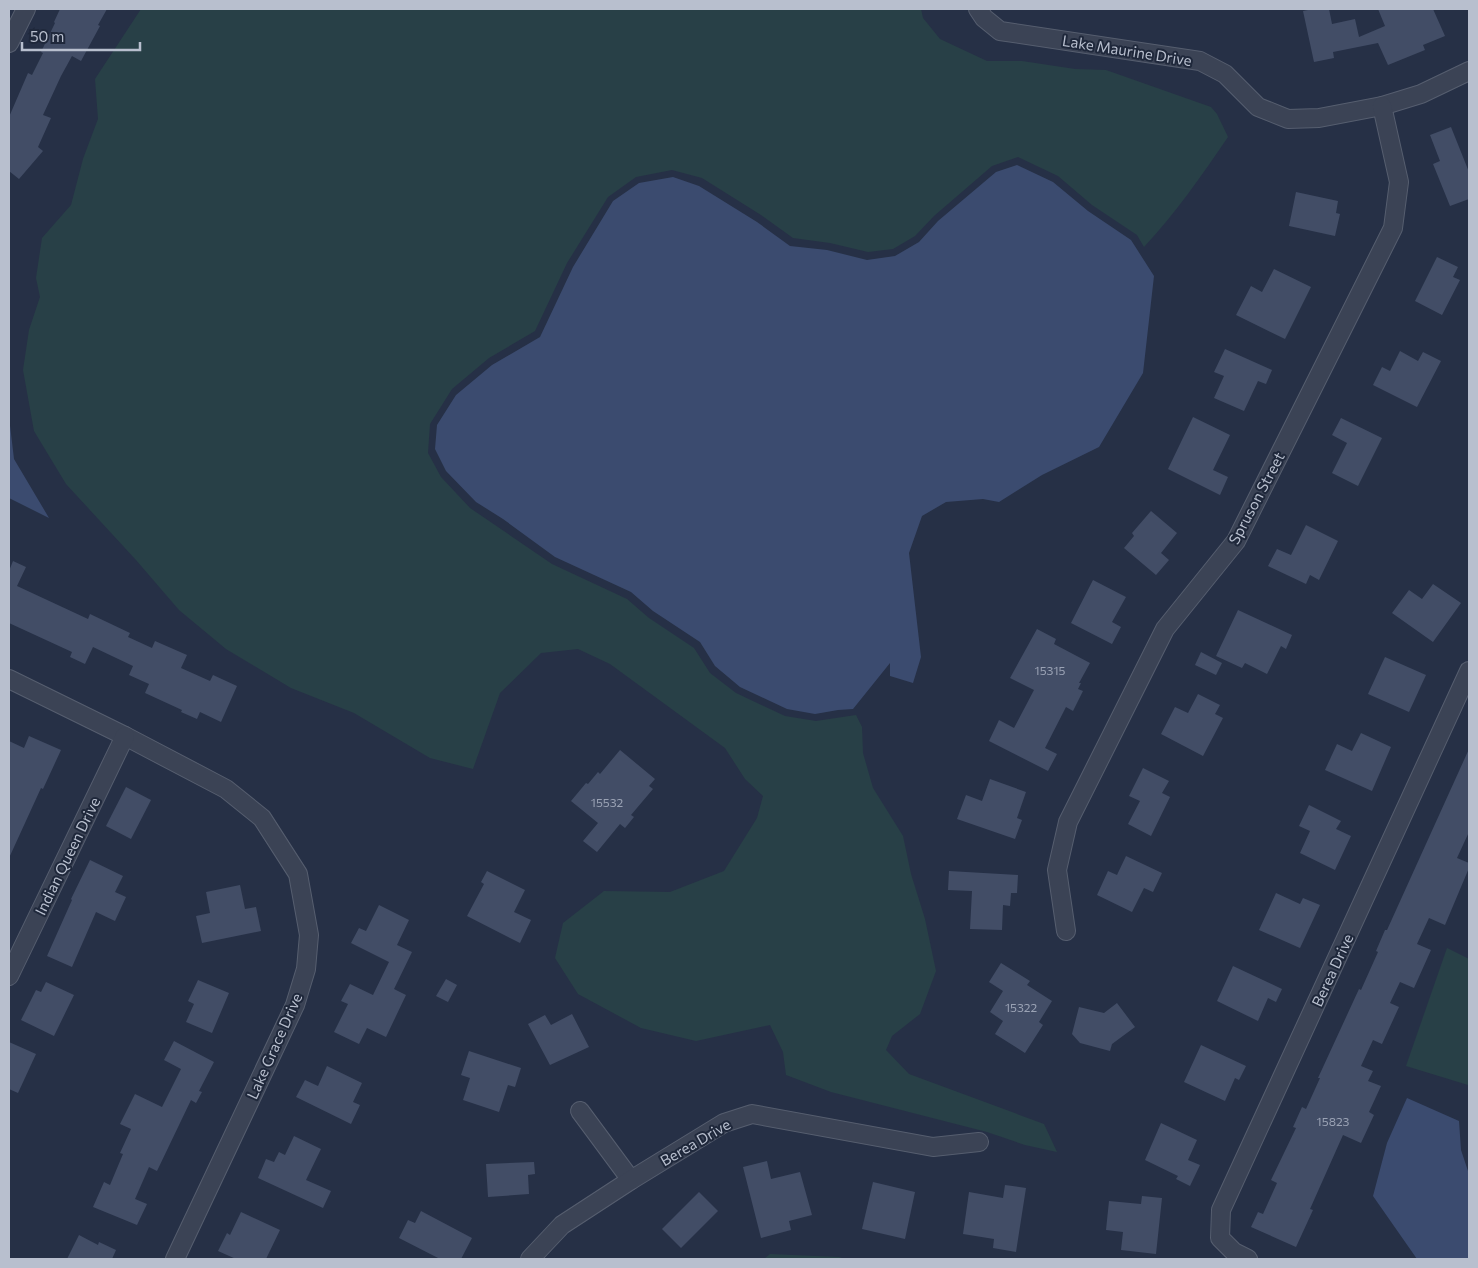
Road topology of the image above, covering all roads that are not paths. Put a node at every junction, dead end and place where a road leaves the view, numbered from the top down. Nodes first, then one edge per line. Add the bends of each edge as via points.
1 (26, 9) edge
2 (978, 9) edge
3 (9, 43) edge
4 (1469, 71) edge
5 (1382, 106) junction
6 (1469, 671) edge
7 (9, 679) edge
8 (125, 736) junction
9 (1066, 931) dead end
10 (9, 976) edge
11 (580, 1111) dead end
12 (979, 1142) dead end
13 (631, 1180) junction
14 (175, 1259) edge
15 (530, 1259) edge
16 (1248, 1259) edge

1 - 3 street
2 - 5 street, Lake Maurine Drive via 1000,31 1200,61 1225,74 1258,107 1288,119 1319,118
4 - 5 street, Lake Maurine Drive via 1422,94
5 - 9 street, Spruson Street via 1399,182 1393,228 1236,542 1165,629 1068,822 1057,870
6 - 16 street, Berea Drive via 1221,1210 1220,1238 1234,1252
7 - 8 street, Lake Grace Drive
8 - 10 street, Indian Queen Drive
8 - 14 street, Lake Grace Drive via 226,789 262,818 298,874 309,935 306,969 295,1005
11 - 13 street
12 - 13 street, Berea Drive via 933,1147 752,1114 724,1123
13 - 15 street, Berea Drive via 562,1225

